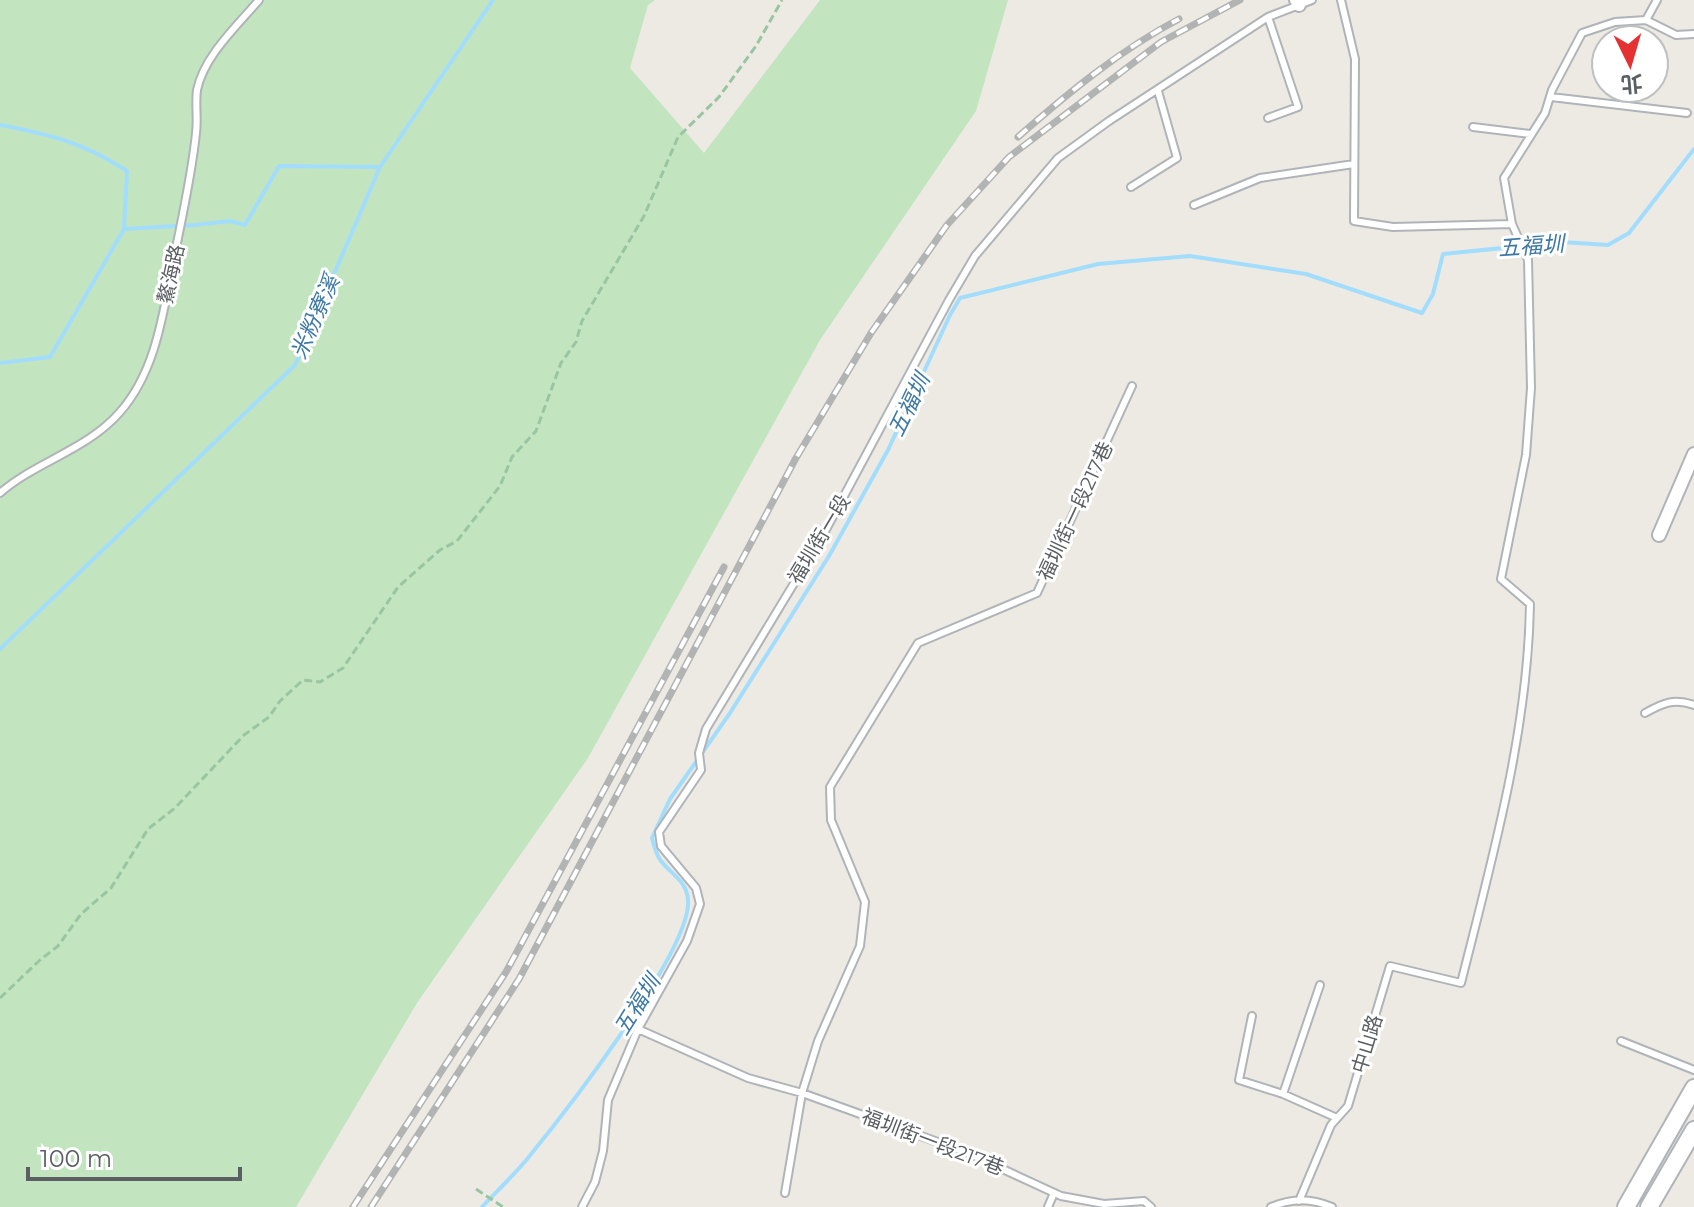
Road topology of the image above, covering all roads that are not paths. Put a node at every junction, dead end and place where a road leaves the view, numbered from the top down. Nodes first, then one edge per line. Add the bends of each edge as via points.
1 (259, 0) edge
2 (1312, 0) edge
3 (1341, 0) edge
4 (1657, 0) edge
5 (1298, 3) edge
6 (1268, 17) junction
7 (1646, 20) junction
8 (1694, 34) edge
9 (1158, 91) junction
10 (1551, 97) junction
11 (1687, 113) dead end
12 (1268, 118) dead end
13 (1473, 127) dead end
14 (1530, 134) junction
15 (1354, 164) junction
16 (1131, 187) dead end
17 (1194, 205) dead end
18 (1512, 225) junction
19 (1132, 386) dead end
20 (1694, 454) edge
21 (0, 493) edge
22 (1659, 535) dead end
23 (1694, 705) edge
24 (1645, 713) dead end
25 (1320, 985) dead end
26 (1252, 1016) dead end
27 (638, 1029) junction
28 (1621, 1041) dead end
29 (1694, 1070) edge
30 (1694, 1088) edge
31 (802, 1093) junction
32 (1283, 1094) junction
33 (1337, 1118) junction
34 (1694, 1130) edge
35 (785, 1193) dead end
36 (1058, 1195) junction
37 (1299, 1201) junction
38 (582, 1207) edge
39 (1048, 1207) edge
40 (1151, 1207) edge
41 (1271, 1207) edge
42 (1332, 1207) edge
43 (1626, 1207) edge
44 (1649, 1207) edge

1 - 21 lane, 鰲海路 via 205,69 197,90 188,195 157,342 138,385 122,411 91,439 20,476
2 - 5 lane, 福圳街一段
3 - 15 lane via 1355,59
4 - 7 lane
5 - 6 lane, 福圳街一段
6 - 9 lane, 福圳街一段
6 - 12 lane via 1298,107
7 - 8 lane via 1676,35
7 - 10 lane via 1615,22 1582,33
9 - 16 lane via 1177,158
9 - 27 lane, 福圳街一段 via 1058,158 975,256 822,537 706,729 699,753 701,770 659,832 661,846 696,888 700,904 687,941
10 - 11 lane
10 - 14 lane
13 - 14 lane
14 - 18 lane via 1504,178
15 - 17 lane via 1260,178
15 - 18 lane via 1354,221 1393,227
18 - 33 lane, 中山路 via 1528,260 1531,388 1526,455 1501,579 1530,604 1530,648 1507,798 1461,983 1390,966 1348,1106
19 - 31 lane, 福圳街一段217巷 via 1037,593 918,643 830,787 831,820 865,902 860,946 818,1041
20 - 22 street
23 - 24 lane via 1665,702
25 - 32 lane
26 - 32 lane via 1239,1080
27 - 31 lane, 福圳街一段217巷 via 748,1078
27 - 38 lane, 福圳街一段 via 608,1100 603,1151
28 - 29 lane
30 - 43 street
31 - 35 lane, 福圳街一段217巷
31 - 36 lane, 福圳街一段217巷 via 968,1153
32 - 33 lane
33 - 37 lane, 中山路
34 - 44 street
36 - 39 lane
36 - 40 lane via 1104,1204 1144,1201
37 - 41 lane
37 - 42 lane

